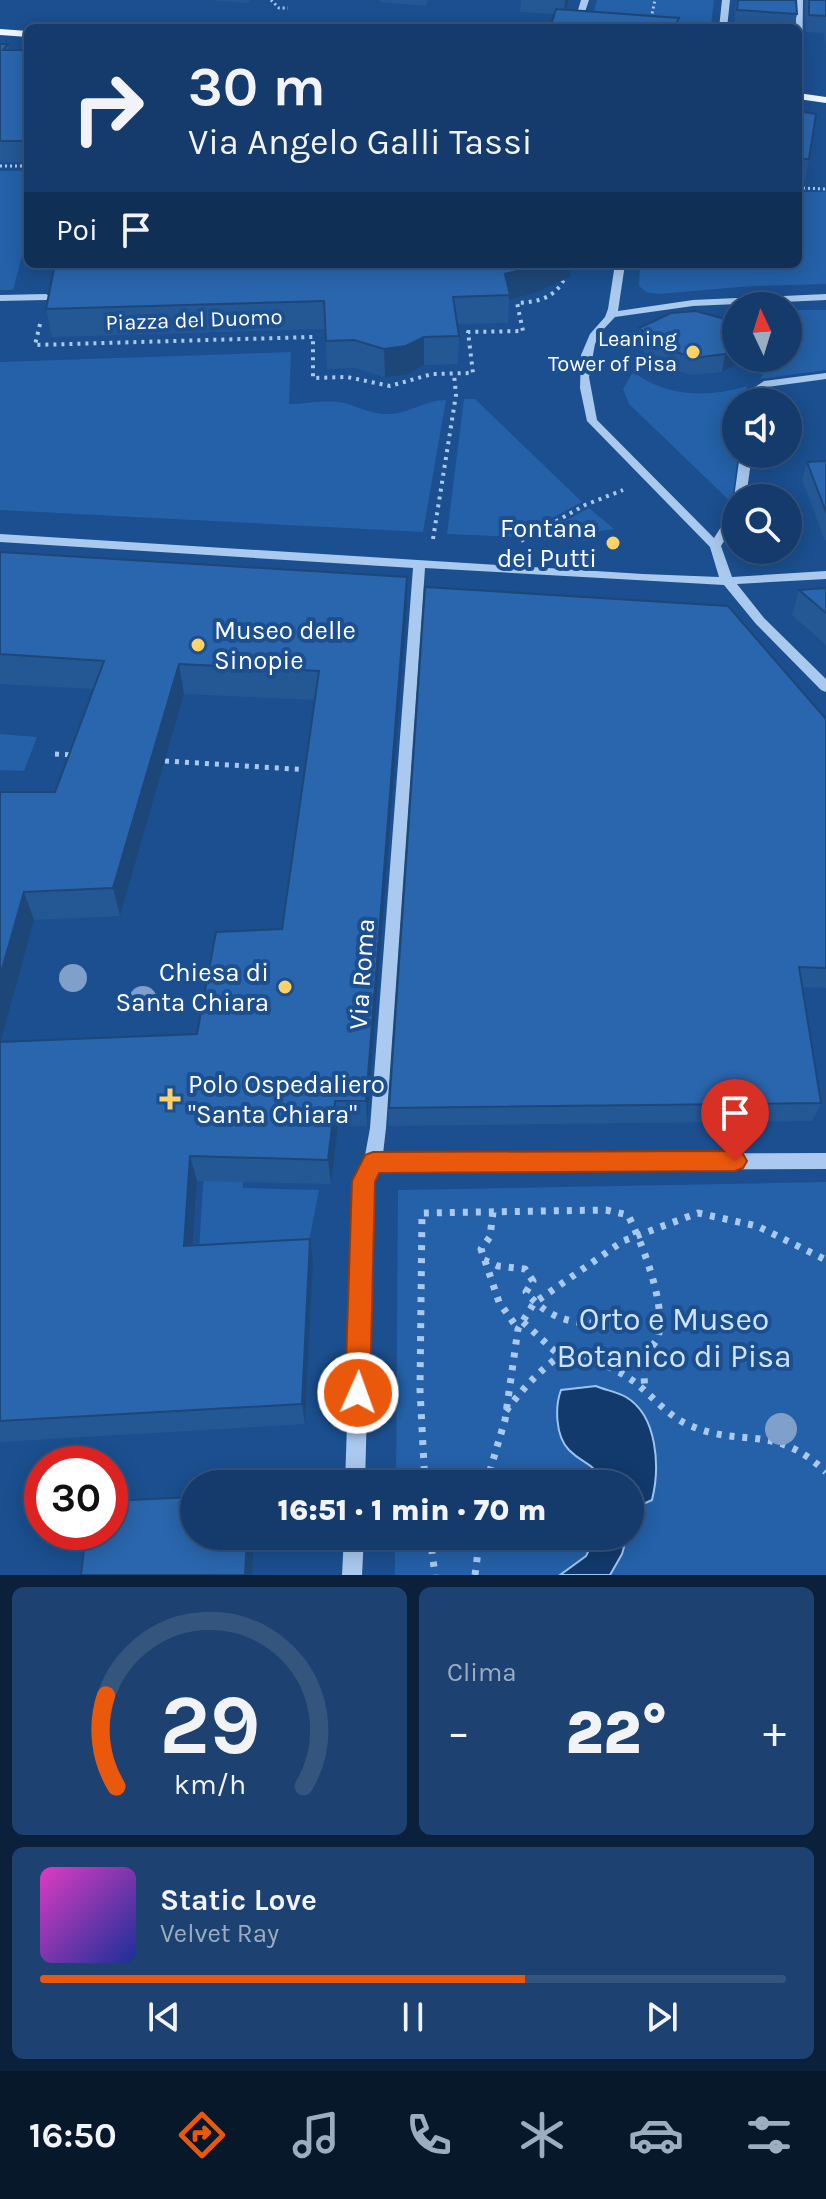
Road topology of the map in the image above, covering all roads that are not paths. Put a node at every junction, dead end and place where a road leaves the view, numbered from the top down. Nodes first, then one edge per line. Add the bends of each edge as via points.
1 (585, 0) edge
2 (726, 0) edge
3 (799, 0) edge
4 (591, 24) edge
5 (723, 24) edge
6 (798, 24) edge
7 (0, 32) edge
8 (24, 34) edge
9 (802, 97) edge
10 (826, 100) edge
11 (619, 268) edge
12 (46, 297) edge
13 (826, 297) edge
14 (0, 298) edge
15 (611, 315) junction
16 (826, 376) edge
17 (758, 388) edge
18 (722, 535) edge
19 (0, 538) edge
20 (715, 546) junction
21 (424, 563) junction
22 (826, 575) edge
23 (727, 581) junction
24 (826, 687) edge
25 (826, 1161) edge
26 (373, 1162) junction
27 (355, 1470) edge
28 (353, 1550) edge
29 (352, 1575) edge

1 - 4 street via 578,23
2 - 5 street
3 - 6 street
7 - 8 main road
9 - 10 main road
11 - 15 street
12 - 14 street
13 - 15 street via 693,303
15 - 20 street via 586,354 583,377 592,421
16 - 17 street
18 - 20 street
19 - 21 street
20 - 23 street
21 - 23 street
21 - 26 street, Via Roma
22 - 23 street
23 - 24 street
25 - 26 street
26 - 27 street, Via Roma via 364,1181
28 - 29 street

